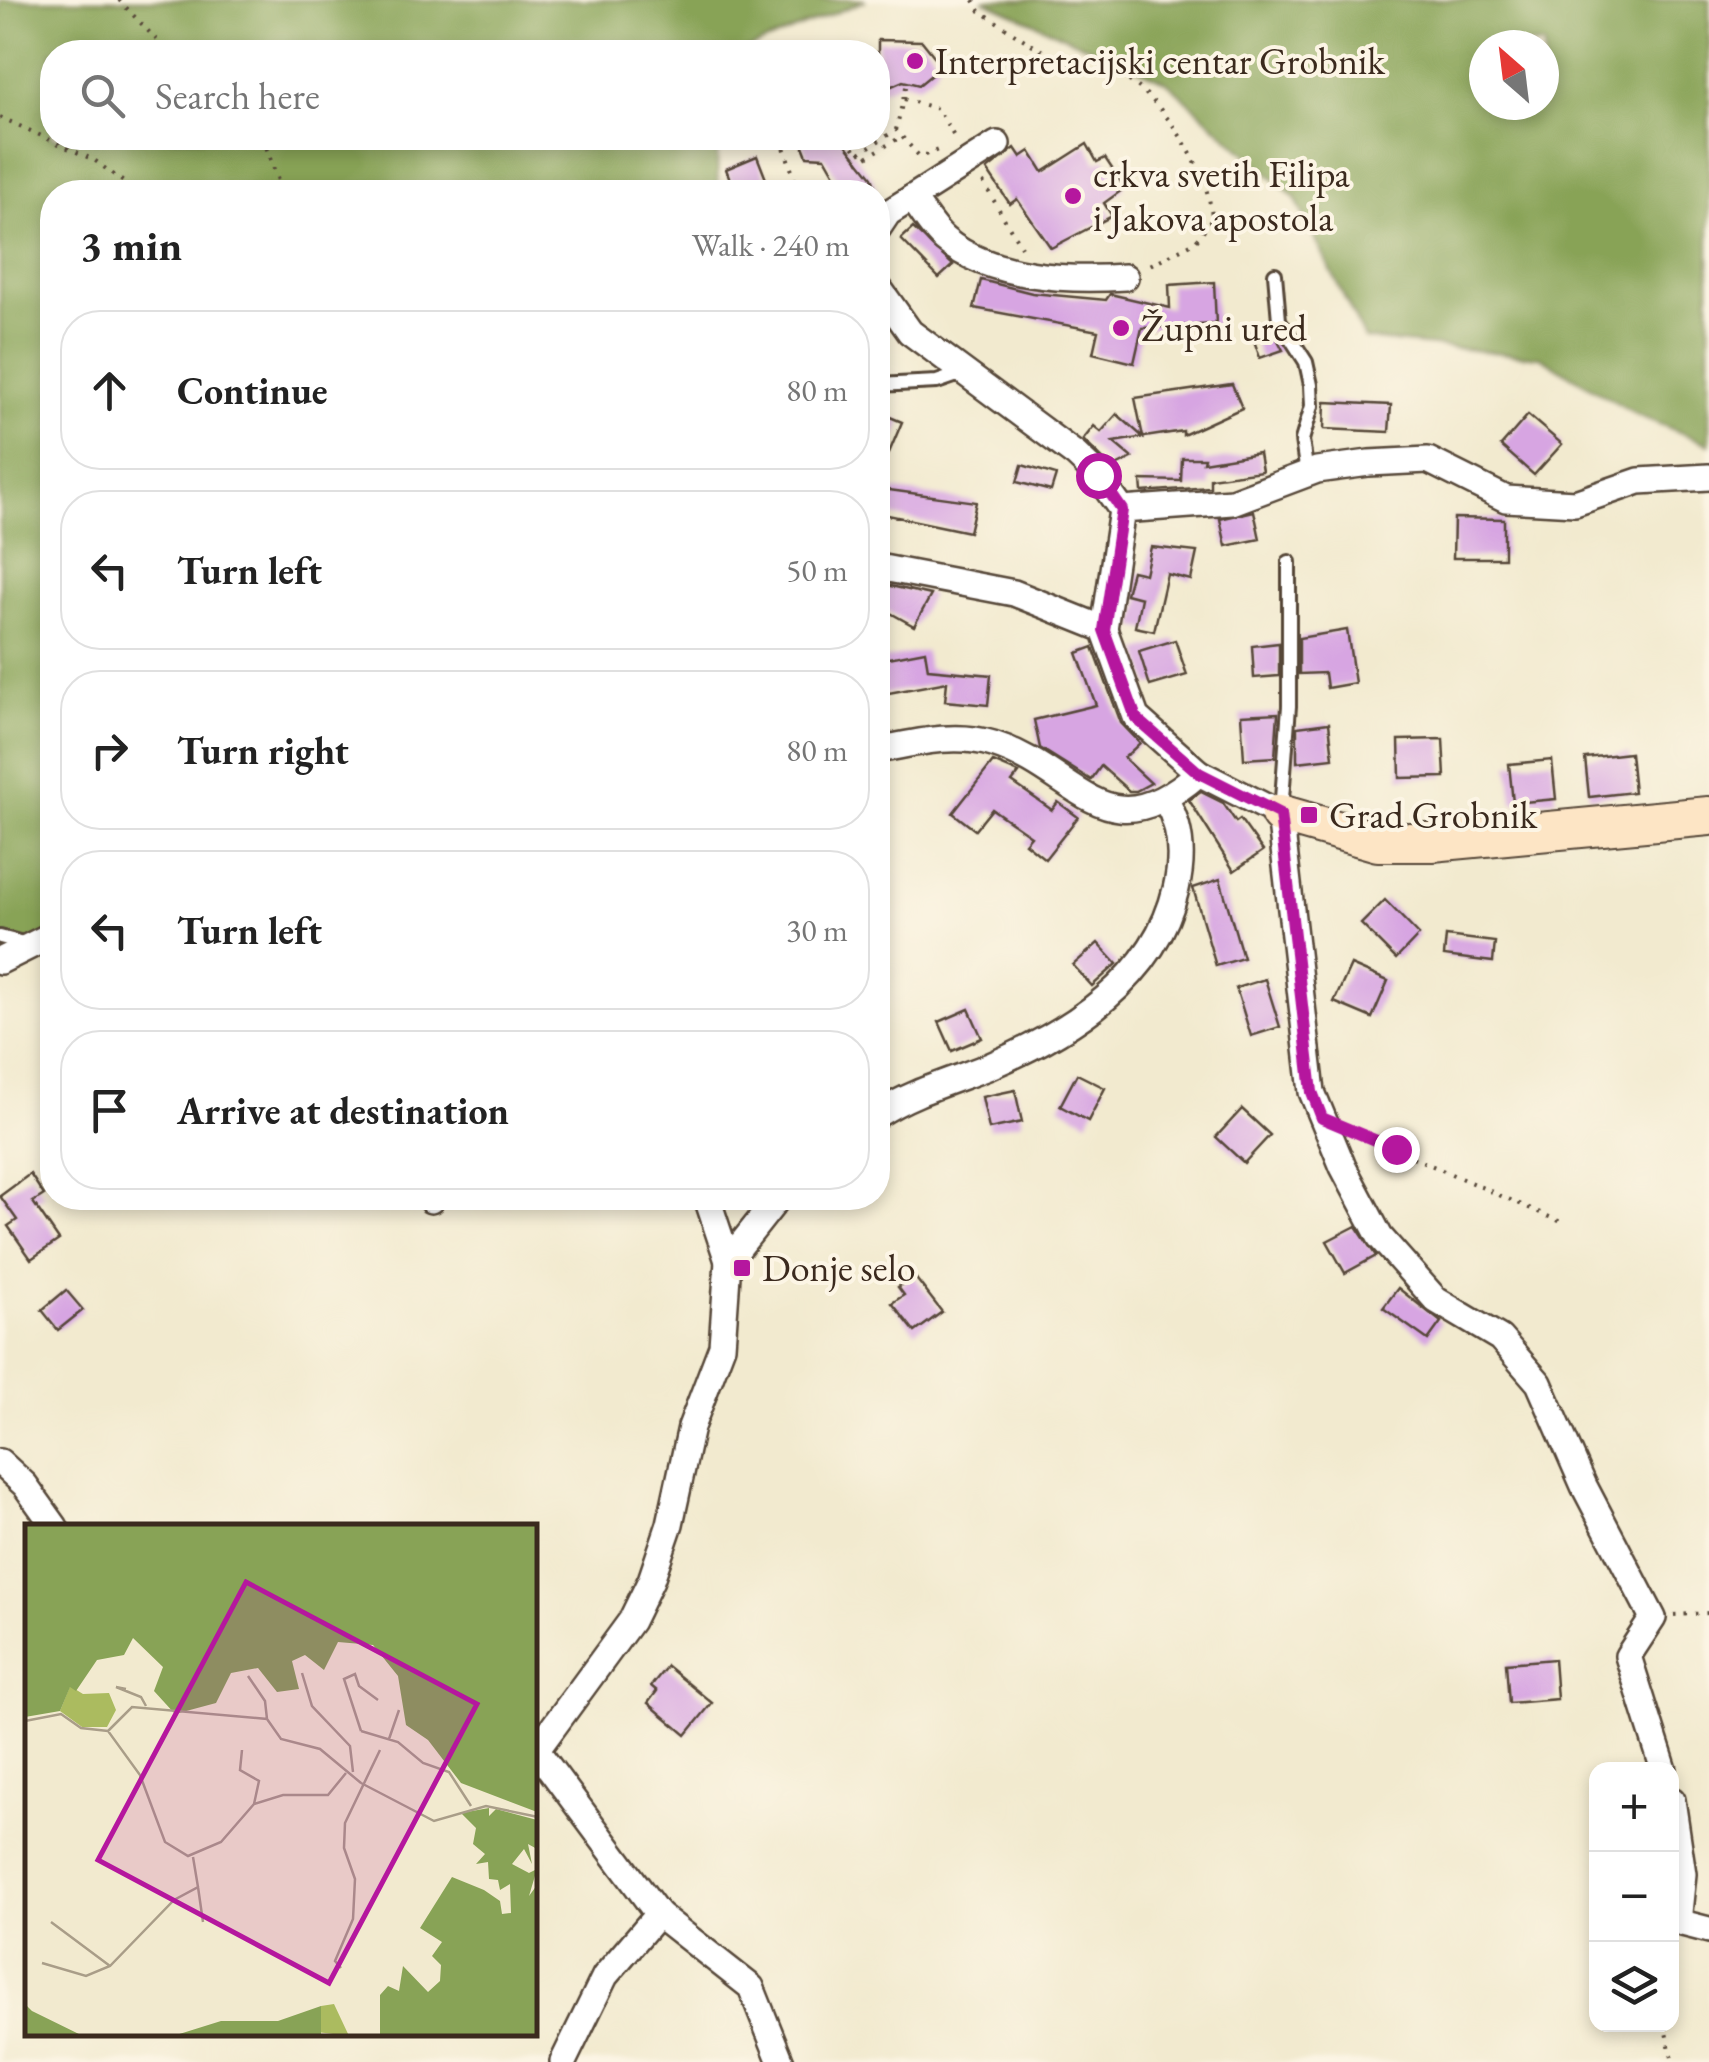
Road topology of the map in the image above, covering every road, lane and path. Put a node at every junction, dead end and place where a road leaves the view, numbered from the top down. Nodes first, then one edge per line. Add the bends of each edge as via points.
1 (119, 0) edge
2 (974, 0) edge
3 (157, 40) edge
4 (908, 82) dead end
5 (904, 98) junction
6 (0, 118) edge
7 (896, 130) junction
8 (890, 134) edge
9 (40, 136) edge
10 (901, 136) junction
11 (890, 143) edge
12 (998, 144) dead end
13 (72, 150) edge
14 (267, 150) edge
15 (785, 150) edge
16 (878, 150) edge
17 (964, 152) junction
18 (858, 162) dead end
19 (121, 180) edge
20 (278, 180) edge
21 (795, 180) edge
22 (912, 198) junction
23 (890, 211) edge
24 (1026, 252) dead end
25 (1275, 274) dead end
26 (1126, 277) joint
27 (890, 304) edge
28 (966, 372) junction
29 (890, 385) edge
30 (1307, 474) junction
31 (1709, 476) edge
32 (1122, 510) junction
33 (1290, 562) dead end
34 (890, 569) edge
35 (1104, 630) junction
36 (890, 748) edge
37 (1199, 773) junction
38 (1166, 801) junction
39 (1280, 814) junction
40 (1709, 816) edge
41 (0, 937) edge
42 (40, 940) edge
43 (40, 941) edge
44 (0, 961) edge
45 (890, 1106) edge
46 (1322, 1118) junction
47 (710, 1210) edge
48 (768, 1210) edge
49 (1561, 1222) dead end
50 (728, 1261) junction
51 (0, 1462) edge
52 (53, 1524) edge
53 (1709, 1613) edge
54 (1653, 1618) junction
55 (538, 1749) edge
56 (538, 1755) edge
57 (1661, 1762) edge
58 (1679, 1843) edge
59 (658, 1914) junction
60 (1709, 1930) edge
61 (1666, 2032) edge
62 (563, 2062) edge
63 (781, 2062) edge
64 (1673, 2062) edge

1 - 3 path
2 - 26 path via 980,11 1074,66 1137,85 1205,181 1212,219 1196,242
4 - 5 path
5 - 7 path
5 - 17 path via 938,109
6 - 9 path
7 - 8 path
7 - 10 path
10 - 11 path
10 - 17 path via 920,157
12 - 17 street
13 - 19 path
14 - 20 path
15 - 21 path
16 - 18 path
17 - 22 street
17 - 24 path
22 - 23 street
22 - 26 street via 944,240 972,256 1022,272 1083,280
25 - 30 lane via 1279,320 1306,362 1311,385 1302,440
27 - 28 street via 910,332
28 - 29 lane
28 - 32 street via 1076,454
30 - 31 street via 1428,460 1506,499 1574,503 1639,480
30 - 32 street via 1232,502
32 - 35 street
33 - 39 lane
34 - 35 street via 1014,593
35 - 37 street via 1136,718
36 - 38 street via 943,738 992,743 1101,805 1139,808
37 - 38 street
37 - 39 street
38 - 45 street via 1179,822 1180,874 1168,923 1128,979 1094,1010 993,1064
39 - 40 main road via 1378,842
39 - 46 street via 1312,1092
41 - 42 lane
43 - 44 street
46 - 49 path
46 - 54 street via 1380,1237 1436,1300 1500,1338 1539,1383
47 - 50 street
48 - 50 street
50 - 55 street via 722,1346 691,1427 651,1580 630,1621
51 - 52 street
53 - 54 path
54 - 57 street via 1628,1656
56 - 59 street
58 - 60 street via 1684,1874 1678,1922
59 - 62 street via 605,1976
59 - 63 street via 750,1987
61 - 64 path

